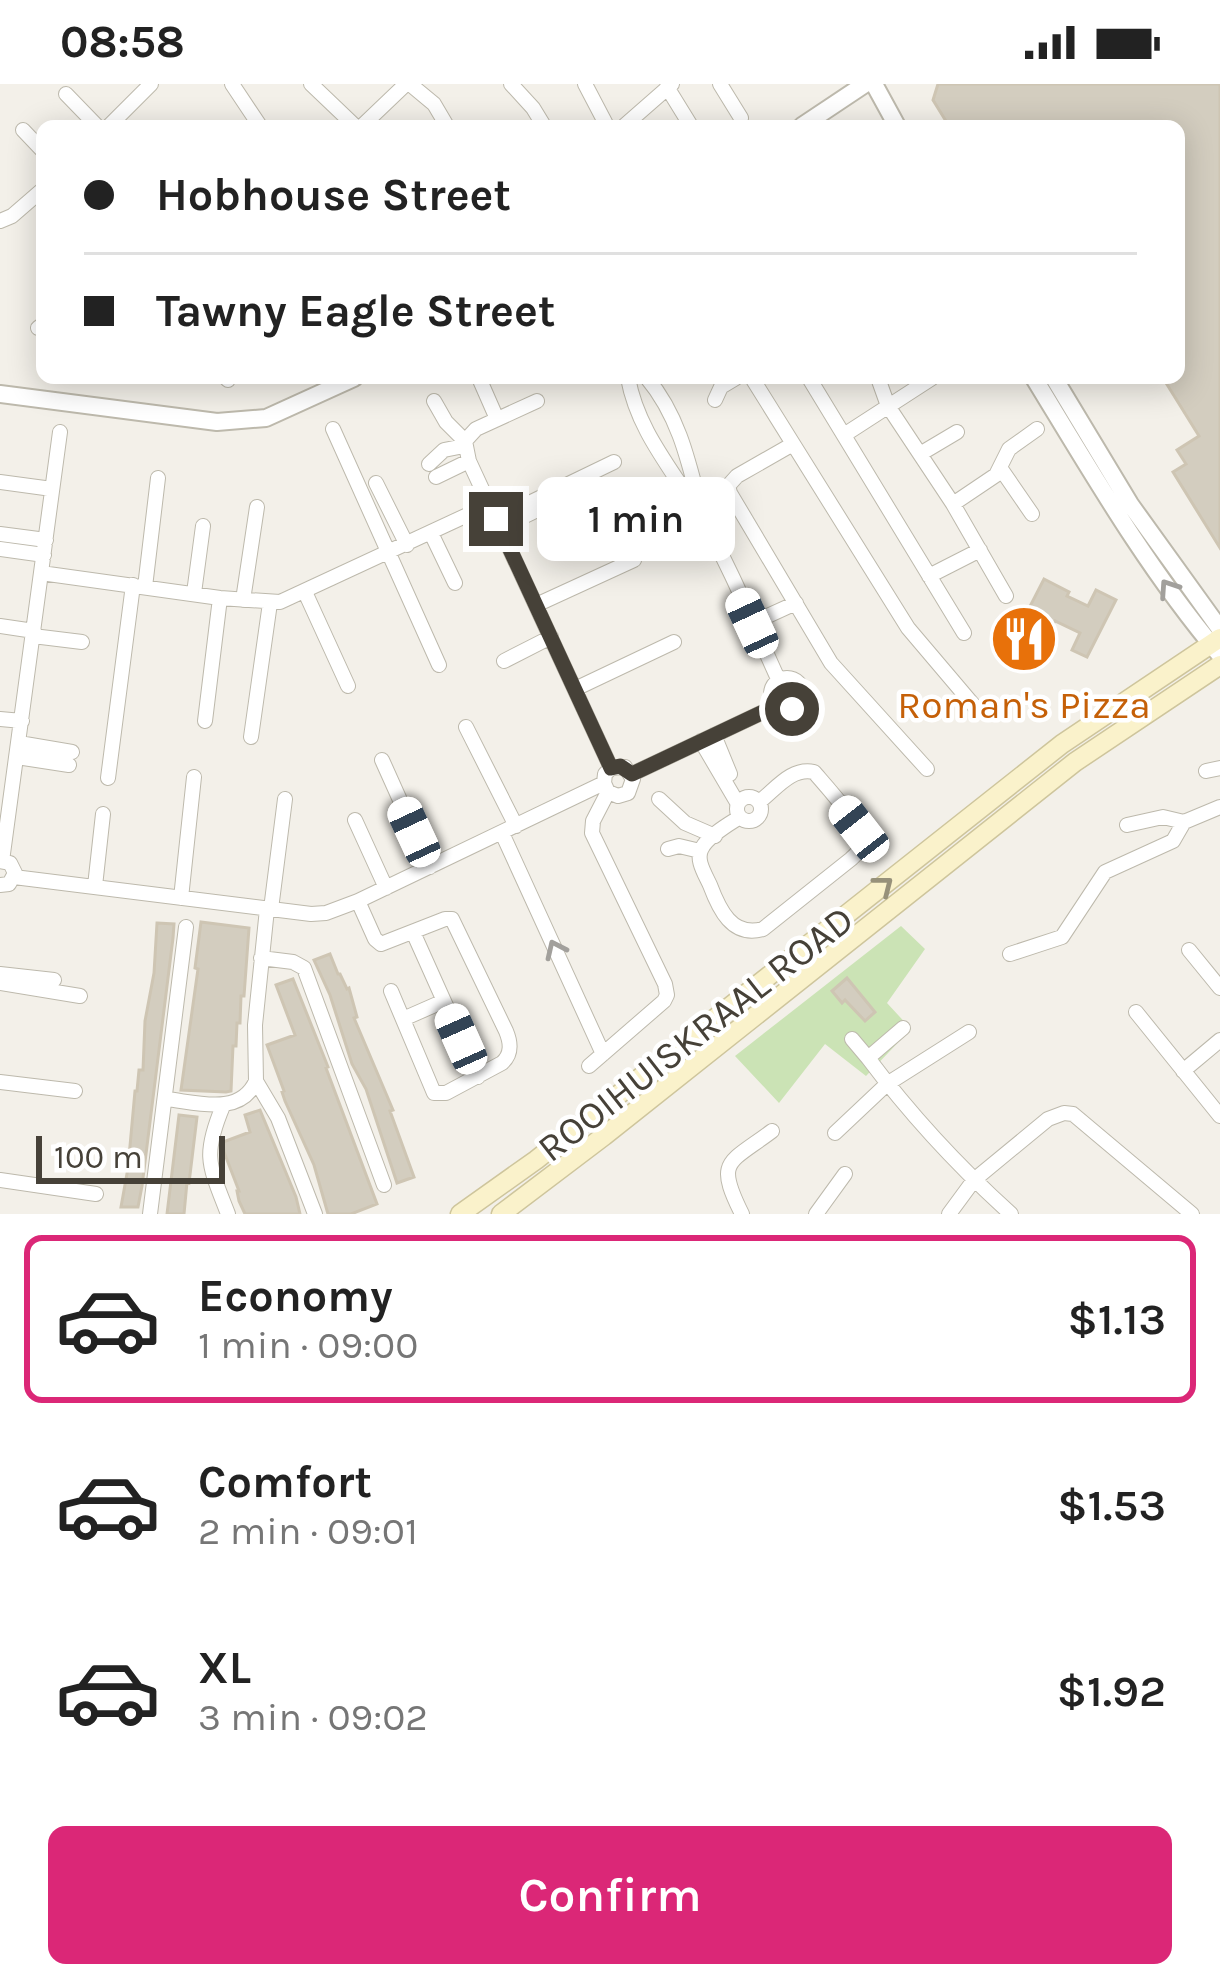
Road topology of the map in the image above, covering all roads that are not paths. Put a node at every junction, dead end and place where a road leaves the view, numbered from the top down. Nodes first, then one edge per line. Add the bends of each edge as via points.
1 (151, 84) edge
2 (232, 84) edge
3 (311, 84) edge
4 (408, 84) edge
5 (512, 84) edge
6 (585, 84) edge
7 (720, 84) edge
8 (870, 84) edge
9 (662, 87) edge
10 (66, 94) dead end
11 (741, 118) dead end
12 (91, 120) edge
13 (115, 120) edge
14 (256, 120) edge
15 (351, 120) edge
16 (365, 120) edge
17 (443, 120) edge
18 (540, 120) edge
19 (605, 120) edge
20 (629, 120) edge
21 (687, 120) edge
22 (812, 120) edge
23 (893, 120) edge
24 (22, 130) dead end
25 (36, 144) edge
26 (36, 195) edge
27 (0, 221) edge
28 (341, 384) edge
29 (482, 384) edge
30 (629, 384) edge
31 (651, 384) edge
32 (726, 384) edge
33 (756, 384) edge
34 (812, 384) edge
35 (880, 384) edge
36 (923, 384) edge
37 (1038, 384) edge
38 (1058, 384) edge
39 (0, 394) edge
40 (663, 398) junction
41 (537, 400) dead end
42 (715, 400) dead end
43 (434, 401) dead end
44 (888, 406) junction
45 (635, 409) junction
46 (497, 419) junction
47 (333, 429) dead end
48 (1037, 429) dead end
49 (60, 432) dead end
50 (957, 432) dead end
51 (844, 435) junction
52 (793, 444) junction
53 (466, 449) junction
54 (353, 452) dead end
55 (920, 454) junction
56 (614, 462) dead end
57 (1000, 469) junction
58 (432, 471) dead end
59 (158, 478) dead end
60 (0, 482) edge
61 (376, 483) dead end
62 (593, 483) dead end
63 (52, 489) junction
64 (953, 504) junction
65 (257, 507) dead end
66 (1032, 514) dead end
67 (495, 518) junction
68 (704, 521) junction
69 (203, 526) dead end
70 (431, 533) junction
71 (0, 535) edge
72 (45, 548) junction
73 (0, 549) edge
74 (398, 549) junction
75 (980, 550) junction
76 (634, 560) dead end
77 (41, 573) junction
78 (929, 576) junction
79 (455, 583) dead end
80 (139, 586) junction
81 (304, 592) junction
82 (194, 593) junction
83 (1006, 596) dead end
84 (220, 598) junction
85 (243, 599) junction
86 (270, 603) junction
87 (796, 603) junction
88 (536, 605) junction
89 (752, 623) junction
90 (0, 626) edge
91 (964, 633) dead end
92 (33, 634) junction
93 (551, 637) junction
94 (82, 642) dead end
95 (674, 642) dead end
96 (1218, 642) edge
97 (504, 662) dead end
98 (439, 665) dead end
99 (1220, 665) edge
100 (779, 680) junction
101 (348, 686) dead end
102 (575, 689) junction
103 (776, 706) junction
104 (975, 707) dead end
105 (0, 719) edge
106 (22, 721) junction
107 (205, 721) dead end
108 (466, 727) dead end
109 (251, 737) dead end
110 (707, 738) junction
111 (18, 750) junction
112 (70, 759) dead end
113 (382, 760) dead end
114 (611, 768) junction
115 (927, 770) dead end
116 (632, 774) junction
117 (194, 777) dead end
118 (108, 778) dead end
119 (606, 788) junction
120 (285, 799) dead end
121 (659, 799) dead end
122 (745, 805) junction
123 (1220, 807) edge
124 (5, 809) edge
125 (104, 814) dead end
126 (355, 820) dead end
127 (1184, 822) junction
128 (1127, 825) dead end
129 (509, 830) junction
130 (715, 836) junction
131 (668, 849) dead end
132 (700, 851) junction
133 (1, 861) edge
134 (430, 867) junction
135 (7, 881) edge
136 (95, 886) junction
137 (386, 888) junction
138 (181, 898) junction
139 (358, 902) junction
140 (269, 909) junction
141 (186, 927) dead end
142 (413, 932) junction
143 (1189, 950) dead end
144 (1010, 954) dead end
145 (261, 958) junction
146 (0, 974) edge
147 (54, 980) dead end
148 (0, 983) edge
149 (1220, 988) edge
150 (391, 991) dead end
151 (80, 995) dead end
152 (444, 1001) junction
153 (1136, 1012) dead end
154 (403, 1019) junction
155 (903, 1028) dead end
156 (969, 1032) dead end
157 (852, 1039) dead end
158 (1220, 1040) edge
159 (603, 1054) junction
160 (868, 1058) junction
161 (589, 1066) dead end
162 (1183, 1071) junction
163 (478, 1077) junction
164 (256, 1081) junction
165 (0, 1082) edge
166 (887, 1084) junction
167 (74, 1090) dead end
168 (166, 1099) junction
169 (223, 1106) junction
170 (1220, 1116) edge
171 (772, 1132) dead end
172 (835, 1132) dead end
173 (845, 1174) dead end
174 (0, 1180) edge
175 (974, 1180) junction
176 (384, 1185) dead end
177 (96, 1194) dead end
178 (150, 1214) edge
179 (228, 1214) edge
180 (315, 1214) edge
181 (460, 1214) edge
182 (501, 1214) edge
183 (742, 1214) edge
184 (816, 1214) edge
185 (950, 1214) edge
186 (1011, 1214) edge
187 (1192, 1214) edge

1 - 13 street
2 - 14 street
3 - 15 street
4 - 16 street
4 - 17 street
5 - 18 street
6 - 19 street
7 - 11 street
8 - 22 street
8 - 23 street
9 - 20 street
9 - 21 street
10 - 12 street
24 - 25 street
26 - 27 street
28 - 39 street via 240,422
29 - 46 street
30 - 45 street
31 - 40 street
32 - 42 street
33 - 52 street
34 - 51 street
35 - 44 street
36 - 44 street
96 -> 37 street via 1185,612
38 - 96 street
40 - 45 street
40 - 68 street
41 - 46 street
43 - 53 street
44 - 51 street
44 - 55 street
45 - 68 street
46 - 53 street via 476,429
47 - 74 street
48 - 57 street via 1010,448
49 - 63 street
50 - 55 street
51 - 78 street
52 - 87 street via 728,486
52 - 104 street via 908,628
53 - 58 street
53 - 67 street
54 - 74 street
55 - 64 street
56 - 67 street
57 - 64 street
57 - 66 street
59 - 80 street
60 - 63 street
61 - 74 street
62 - 67 street
63 - 72 street
64 - 75 street
65 - 85 street
67 - 70 street
67 - 88 street
68 - 89 street
69 - 82 street
70 - 74 street
70 - 79 street
71 - 72 street
72 - 73 street
72 - 77 street
74 - 81 street
74 - 98 street
75 - 78 street
75 - 83 street
76 - 88 street
77 - 80 street
77 - 92 street
78 - 91 street
80 - 82 street
80 - 118 street
81 - 86 street
81 - 101 street
82 - 84 street
84 - 85 street
84 - 107 street
85 - 86 street
86 - 109 street
87 - 89 street
87 - 115 street via 839,673
88 - 93 street
89 - 100 street
90 - 92 street
92 - 94 street
92 - 106 street
93 - 97 street
93 - 102 street
95 - 102 street
181 -> 96 main road, ROOIHUISKRAAL ROAD via 1062,744
99 - 182 main road, ROOIHUISKRAAL ROAD via 1075,762
100 - 103 street via 771,694
100 - 103 street via 796,682 802,696 792,709
102 - 114 street
103 - 110 street
105 - 106 street
106 - 111 street
108 - 129 street
110 - 116 street
110 - 122 street
111 - 112 street
111 - 124 street
113 - 134 street
114 - 116 street
114 - 119 street
116 - 119 street via 628,793
117 - 138 street
119 - 129 street
119 - 159 street via 592,833 667,995
120 - 140 street
121 - 130 street
122 - 130 street
122 - 132 street via 792,774 814,772 859,829 860,850 754,932 720,911
123 - 127 street
124 - 133 street
125 - 136 street
126 - 137 street
127 - 128 street via 1163,817
127 - 144 street via 1173,841 1105,872 1062,937
129 - 134 street
159 -> 129 street
130 - 132 street
131 - 132 street
133 - 135 street via 13,866
134 - 137 street
135 - 136 street
136 - 138 street
137 - 139 street
138 - 140 street
139 - 140 street via 326,913
139 - 142 street via 378,942
140 - 145 street
141 - 168 street
142 - 152 street
142 - 163 street via 452,919 506,1031 506,1059
143 - 149 street
145 - 164 street
145 - 176 street via 299,964 308,975
146 - 147 street
148 - 151 street
150 - 154 street
152 - 154 street
152 - 163 street
153 - 162 street
154 - 163 street via 434,1093
155 - 160 street
156 - 166 street
157 - 160 street
158 - 162 street
159 - 161 street
160 - 166 street
162 - 170 street
164 - 169 street
164 - 180 street
165 - 167 street
166 - 172 street
166 - 175 street
168 - 169 street
168 - 178 street
169 - 179 street via 208,1161
171 - 183 street via 730,1165 728,1185
173 - 184 street
174 - 177 street
175 - 185 street
175 - 186 street
175 - 187 street via 1064,1112

